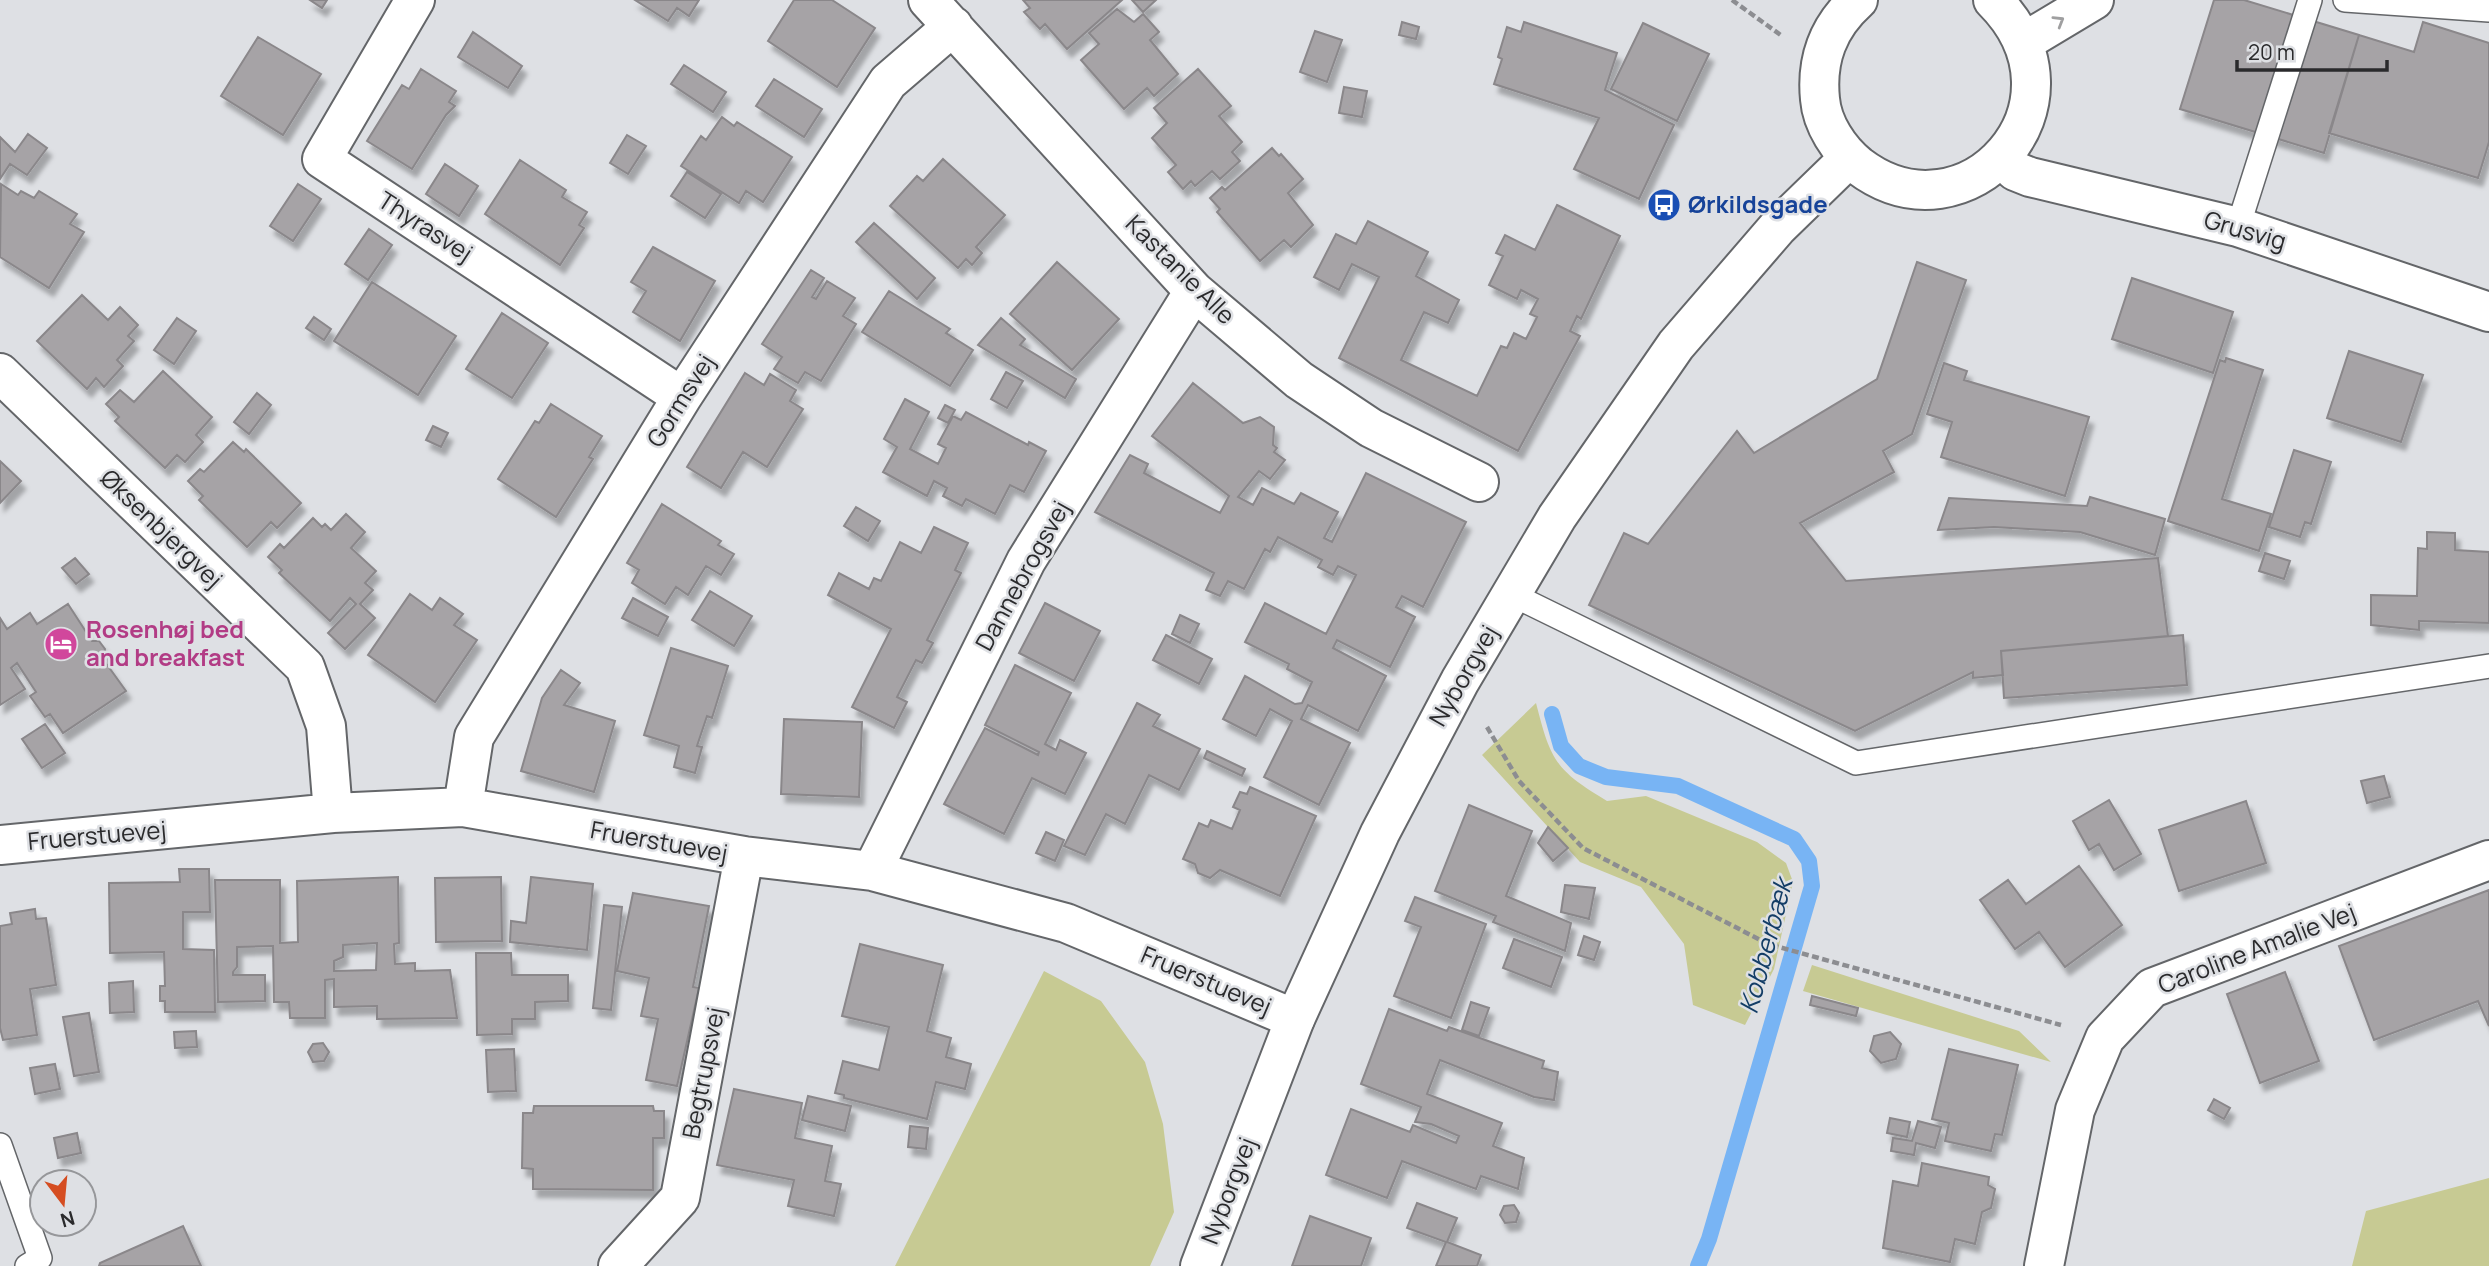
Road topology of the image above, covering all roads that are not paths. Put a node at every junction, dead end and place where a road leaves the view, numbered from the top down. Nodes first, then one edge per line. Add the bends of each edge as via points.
1 (415, 0) edge
2 (1857, 0) edge
3 (1993, 0) edge
4 (2094, 0) edge
5 (2310, 0) edge
6 (2345, 0) edge
7 (2489, 10) edge
8 (941, 13) edge
9 (2024, 41) junction
10 (1849, 158) junction
11 (2001, 158) junction
12 (2238, 227) junction
13 (1194, 291) junction
14 (2489, 312) edge
15 (0, 373) edge
16 (682, 397) junction
17 (1479, 482) dead end
18 (1511, 594) junction
19 (2489, 666) edge
20 (463, 807) junction
21 (333, 813) junction
22 (0, 845) edge
23 (744, 856) junction
24 (2489, 860) edge
25 (872, 871) junction
26 (1295, 1019) junction
27 (0, 1145) edge
28 (27, 1266) edge
29 (618, 1266) edge
30 (1200, 1266) edge
31 (2044, 1266) edge

1 - 16 street, Thyrasvej via 322,159
2 - 10 street via 1836,22 1823,50 1818,78 1821,108 1831,134
3 - 9 street
9 -> 4 street
5 - 12 lane
6 - 7 lane
8 - 13 street, Kastanie Alle
8 - 16 street, Gormsvej via 888,82
9 - 11 street via 2032,72 2030,103 2020,132
10 - 11 street via 1871,175 1897,186 1925,189 1953,186 1979,175
10 - 18 street, Nyborgvej via 1777,228 1676,345 1557,517
11 - 12 street, Grusvig via 2030,177
12 - 14 street, Grusvig
13 - 17 street, Kastanie Alle via 1299,380 1371,428
13 - 25 street, Dannebrogsvej via 1026,561
15 - 21 street, Øksenbjergvej via 304,667 326,726
16 - 20 street, Gormsvej via 474,737
18 - 19 lane via 1856,763
18 - 26 street, Nyborgvej via 1380,833
20 - 21 street, Fruerstuevej
20 - 23 street, Fruerstuevej
21 - 22 street, Fruerstuevej
23 - 25 street, Fruerstuevej
23 - 29 street, Begtrupsvej via 680,1198
24 - 31 street, Caroline Amalie Vej via 2152,988 2105,1038 2075,1110
25 - 26 street, Fruerstuevej via 1066,923
26 - 30 street, Nyborgvej
27 - 28 lane via 40,1258

